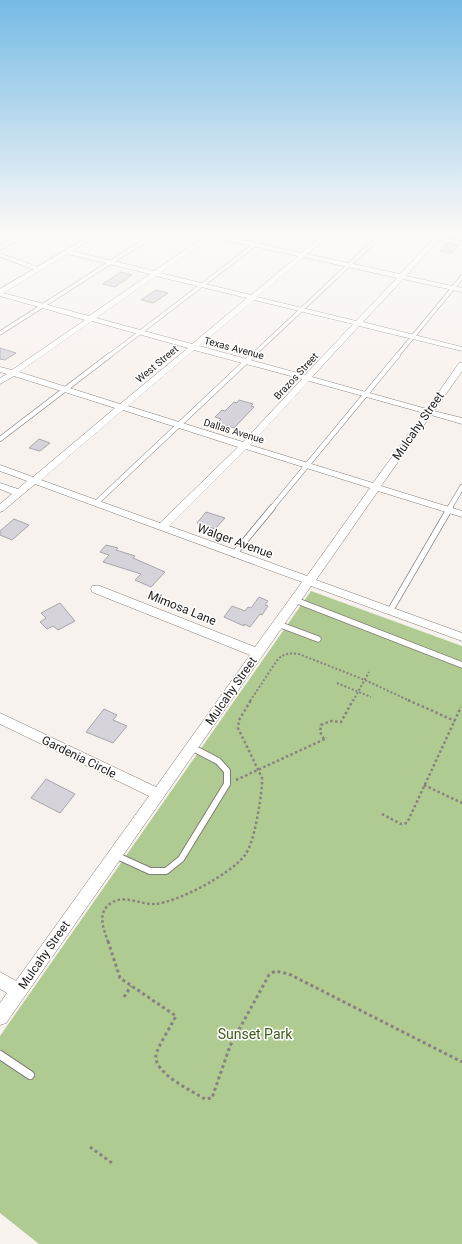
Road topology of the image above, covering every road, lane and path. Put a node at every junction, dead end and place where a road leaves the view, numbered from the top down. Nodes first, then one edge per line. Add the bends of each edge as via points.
1 (64, 292) edge
2 (128, 292) edge
3 (193, 292) edge
4 (231, 292) edge
5 (258, 292) edge
6 (321, 292) edge
7 (387, 292) edge
8 (450, 292) edge
9 (0, 293) edge
10 (252, 297) junction
11 (42, 306) junction
12 (302, 309) junction
13 (89, 319) junction
14 (358, 323) junction
15 (0, 333) edge
16 (139, 333) junction
17 (413, 337) junction
18 (193, 347) junction
19 (462, 349) edge
20 (246, 362) junction
21 (462, 365) edge
22 (0, 369) edge
23 (12, 373) junction
24 (307, 378) junction
25 (0, 382) edge
26 (64, 390) junction
27 (366, 394) junction
28 (121, 407) junction
29 (429, 412) junction
30 (462, 421) edge
31 (179, 425) junction
32 (0, 439) edge
33 (244, 446) junction
34 (307, 466) junction
35 (0, 468) edge
36 (34, 481) junction
37 (0, 486) edge
38 (375, 487) junction
39 (462, 487) edge
40 (19, 493) junction
41 (96, 503) junction
42 (0, 509) edge
43 (448, 510) junction
44 (462, 514) edge
45 (162, 528) junction
46 (234, 554) junction
47 (309, 581) junction
48 (96, 588) dead end
49 (295, 600) junction
50 (390, 611) junction
51 (278, 624) junction
52 (462, 637) edge
53 (318, 639) dead end
54 (258, 653) junction
55 (462, 665) edge
56 (369, 672) dead end
57 (365, 680) junction
58 (337, 683) dead end
59 (358, 692) junction
60 (371, 697) dead end
61 (461, 707) dead end
62 (0, 718) edge
63 (455, 721) junction
64 (191, 747) junction
65 (257, 770) junction
66 (228, 784) junction
67 (424, 784) junction
68 (158, 794) junction
69 (462, 803) edge
70 (382, 814) dead end
71 (114, 855) junction
72 (0, 980) edge
73 (131, 986) junction
74 (18, 991) junction
75 (124, 997) dead end
76 (0, 1017) edge
77 (0, 1055) edge
78 (462, 1062) edge
79 (30, 1075) dead end
80 (90, 1148) dead end
81 (112, 1163) dead end

1 - 11 lane
2 - 13 street
3 - 16 lane
4 - 10 street
5 - 10 street, West Street
6 - 12 lane
7 - 14 street, Brazos Street
8 - 17 lane
9 - 11 street, Texas Avenue
10 - 12 street
10 - 18 street, West Street
11 - 13 street, Texas Avenue
11 - 15 lane
12 - 14 street
12 - 20 lane
13 - 16 street, Texas Avenue
13 - 23 street
14 - 17 street
14 - 24 street, Brazos Street
16 - 18 street, Texas Avenue
16 - 26 lane
17 - 19 street
17 - 27 lane
18 - 20 street, Texas Avenue
18 - 28 street, West Street
20 - 24 street, Texas Avenue
20 - 31 lane
21 - 29 street, Mulcahy Street
22 - 23 street, Dallas Avenue
23 - 25 street
23 - 26 street, Dallas Avenue
24 - 27 street, Texas Avenue
24 - 33 street, Brazos Street
26 - 28 street, Dallas Avenue
26 - 32 lane
27 - 29 street, Texas Avenue
27 - 34 lane
28 - 31 street, Dallas Avenue
28 - 36 street, West Street
29 - 30 street, Texas Avenue
29 - 38 street, Mulcahy Street
31 - 33 street, Dallas Avenue
31 - 41 lane
33 - 34 street, Dallas Avenue
33 - 45 street, Brazos Street
34 - 38 street, Dallas Avenue
34 - 46 lane
35 - 36 street, Walger Avenue
36 - 40 street, West Street
36 - 41 street, Walger Avenue
37 - 40 street
38 - 43 street, Dallas Avenue
38 - 47 street, Mulcahy Street
39 - 43 lane
40 - 42 street, West Street
41 - 45 street, Walger Avenue
43 - 44 street, Dallas Avenue
43 - 50 lane
45 - 46 street, Walger Avenue
46 - 47 street, Walger Avenue
47 - 49 street, Mulcahy Street
47 - 50 street, Walger Avenue
48 - 54 street, Mimosa Lane
49 - 51 street, Mulcahy Street
49 - 55 lane
50 - 52 street, Walger Avenue
51 - 53 lane
51 - 54 street, Mulcahy Street
54 - 64 street, Mulcahy Street
56 - 57 path
57 - 59 path
57 - 63 path
57 - 65 path via 298,654 289,652 282,656 238,720 238,728
58 - 59 path
59 - 60 path
59 - 65 path via 341,722 335,720 325,722 321,726 320,732 326,739
61 - 63 path
62 - 68 street, Gardenia Circle
63 - 67 path
64 - 66 lane via 218,761 227,771
64 - 68 street, Mulcahy Street
65 - 66 path
65 - 73 path via 262,778 263,787 255,825 246,854 237,863 213,880 172,900 154,904 118,900 111,902 103,912 101,921 120,978
66 - 71 lane via 181,859 172,867 150,871
67 - 69 path
67 - 70 path via 407,823 401,824
68 - 71 street, Mulcahy Street
71 - 74 street, Mulcahy Street
72 - 74 street
73 - 75 path
73 - 78 path via 176,1016 156,1055 157,1065 165,1074 205,1099 212,1098 230,1046 269,975 275,971 289,974
74 - 76 street, Mulcahy Street
77 - 79 lane
80 - 81 path

